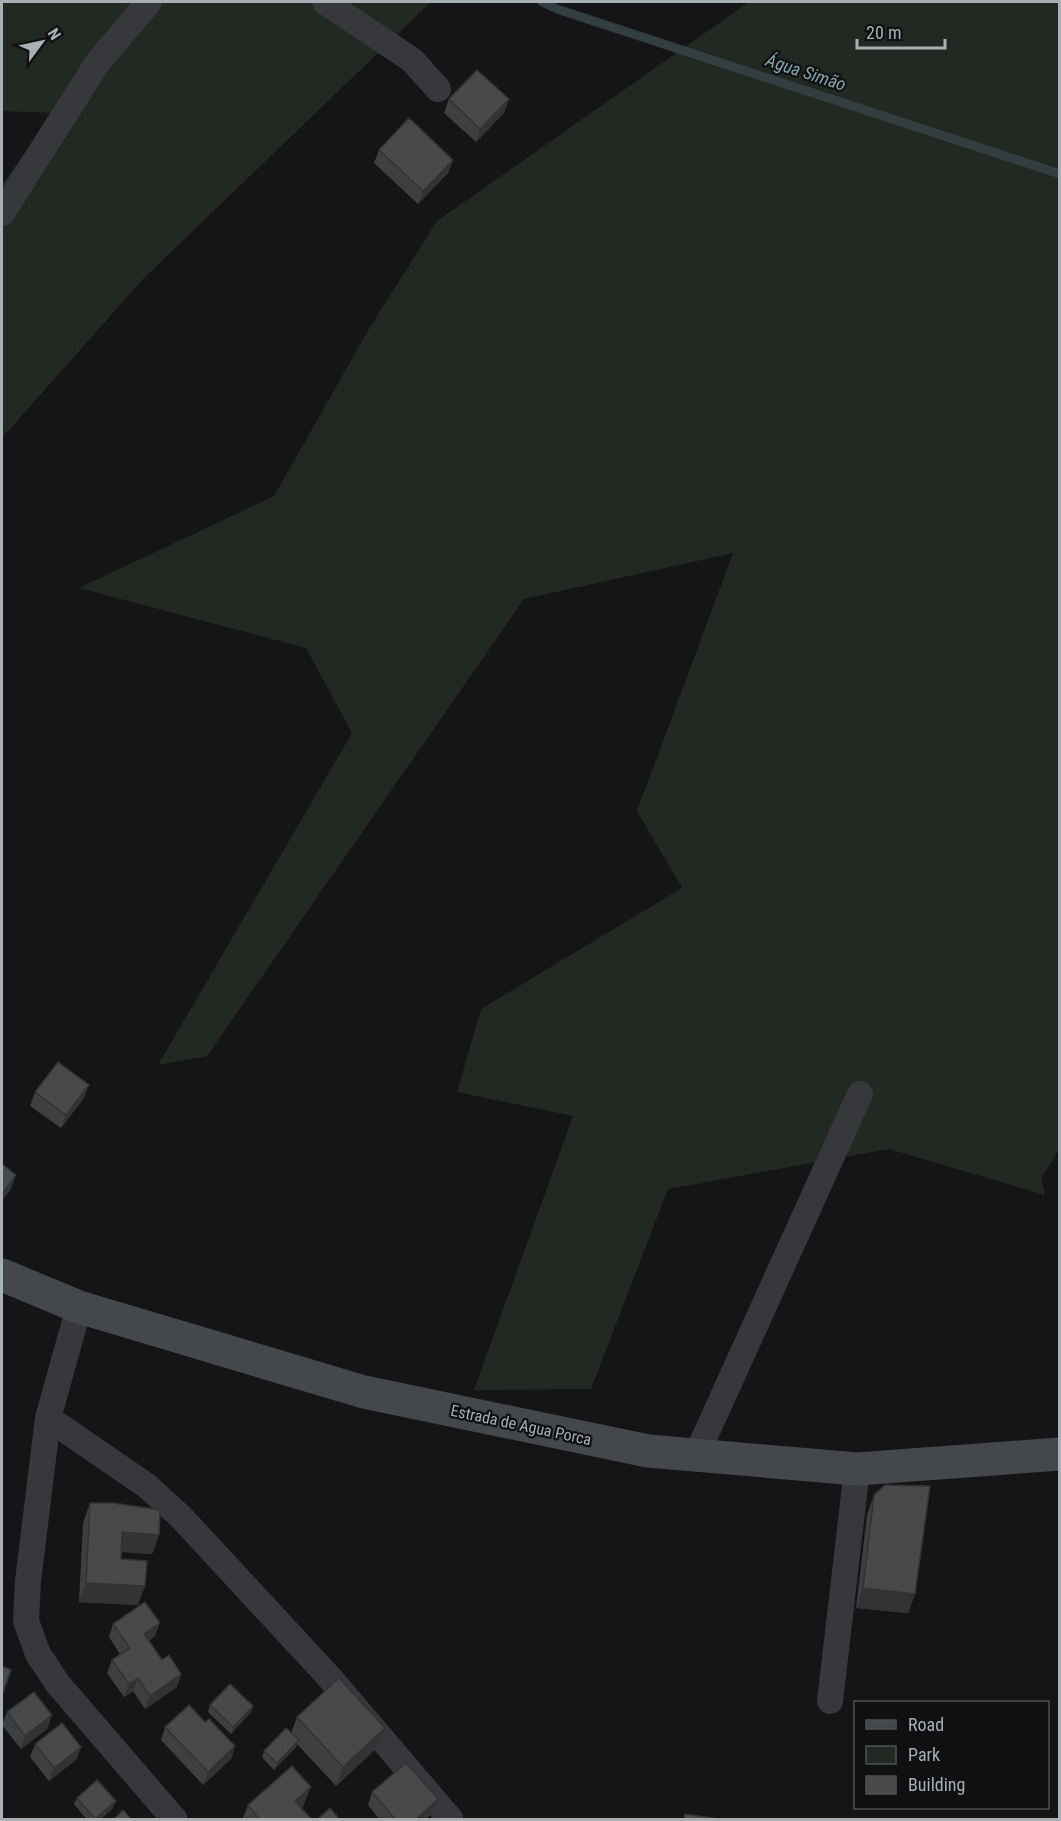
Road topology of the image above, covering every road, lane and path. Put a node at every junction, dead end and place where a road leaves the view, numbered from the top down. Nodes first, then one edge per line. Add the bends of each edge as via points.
1 (149, 2) edge
2 (325, 2) edge
3 (438, 89) dead end
4 (2, 213) edge
5 (860, 1094) dead end
6 (2, 1275) edge
7 (79, 1307) junction
8 (48, 1418) junction
9 (1059, 1454) edge
10 (696, 1456) junction
11 (857, 1469) junction
12 (830, 1701) dead end
13 (175, 1820) edge
14 (451, 1820) edge

1 - 4 street via 98,62
2 - 3 street via 412,60
5 - 10 street
6 - 7 main road, Estrada de Agua Porca
7 - 8 street
7 - 10 main road, Estrada de Agua Porca via 364,1392 648,1451
8 - 13 street via 26,1621 38,1654 58,1684
8 - 14 street via 147,1486 180,1516 330,1678
9 - 11 main road, Estrada de Agua Porca
10 - 11 main road, Estrada de Agua Porca
11 - 12 street

